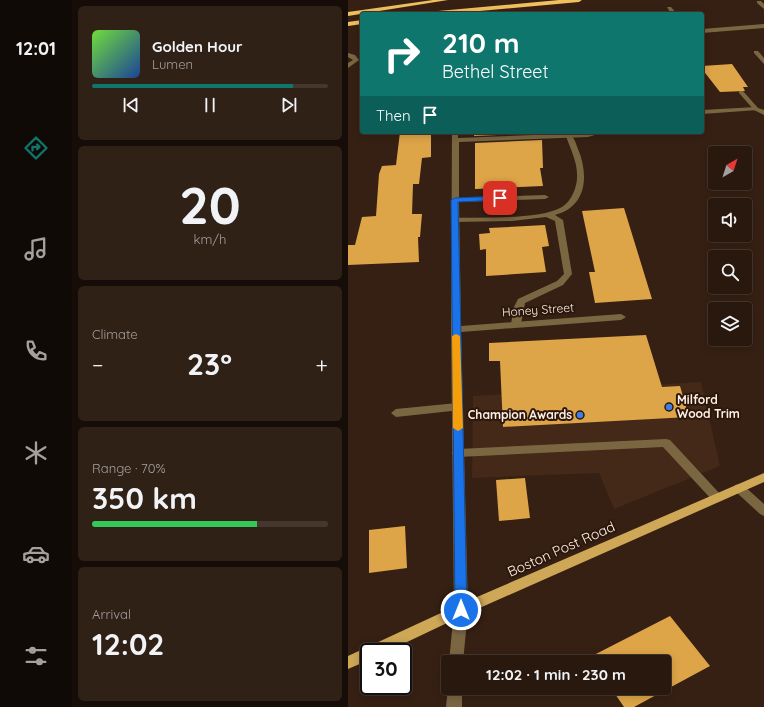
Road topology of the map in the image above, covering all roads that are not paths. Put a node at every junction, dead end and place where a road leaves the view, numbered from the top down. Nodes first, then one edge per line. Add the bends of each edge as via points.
1 (414, 0) edge
2 (445, 0) edge
3 (513, 0) edge
4 (579, 0) edge
5 (759, 2) dead end
6 (764, 6) edge
7 (669, 8) dead end
8 (432, 12) edge
9 (437, 12) edge
10 (672, 12) edge
11 (348, 13) edge
12 (360, 22) edge
13 (348, 24) edge
14 (764, 26) edge
15 (704, 31) edge
16 (756, 52) dead end
17 (348, 55) edge
18 (764, 62) edge
19 (348, 66) edge
20 (741, 92) dead end
21 (756, 109) junction
22 (704, 112) edge
23 (764, 113) edge
24 (593, 134) edge
25 (455, 136) edge
26 (570, 136) junction
27 (545, 196) dead end
28 (455, 200) junction
29 (549, 215) junction
30 (455, 220) junction
31 (621, 317) dead end
32 (516, 324) junction
33 (456, 329) junction
34 (458, 407) junction
35 (396, 413) dead end
36 (458, 453) junction
37 (764, 477) edge
38 (740, 488) junction
39 (717, 498) junction
40 (764, 511) edge
41 (461, 610) junction
42 (391, 643) edge
43 (457, 655) edge
44 (360, 658) edge
45 (348, 663) edge
46 (455, 695) edge
47 (454, 707) edge

1 - 11 highway
2 - 11 highway
3 - 8 highway
4 - 9 highway
5 - 6 street
7 - 10 street
12 - 13 highway
14 - 15 street
16 - 18 street
17 - 19 street via 356,60
20 - 21 street
21 - 22 street
21 - 23 street
24 - 26 street
25 - 26 street
25 - 28 street
26 - 29 street via 581,181 570,204 563,210
27 - 28 street
28 - 30 street
29 - 30 street
29 - 32 street via 560,220 568,274 560,283 521,301
30 - 33 street
31 - 32 street, Honey Street
32 - 33 street, Honey Street
33 - 34 street
34 - 35 street
34 - 36 street
36 - 39 street via 666,444
36 - 41 street
37 - 38 main road, Boston Post Road
38 - 39 main road, Boston Post Road
38 - 40 street
39 - 41 main road, Boston Post Road
41 - 42 main road, Boston Post Road
41 - 43 street
44 - 45 main road, Boston Post Road
46 - 47 street

